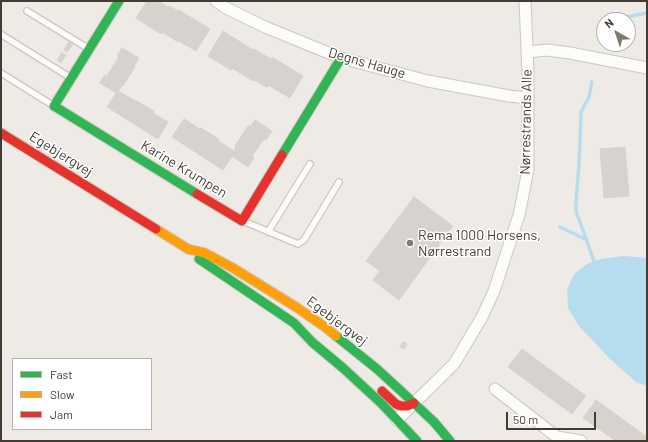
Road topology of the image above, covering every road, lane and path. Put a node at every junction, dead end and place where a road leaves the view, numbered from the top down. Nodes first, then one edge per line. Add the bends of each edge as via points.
1 (119, 1) edge
2 (216, 1) edge
3 (525, 1) edge
4 (27, 11) dead end
5 (2, 35) edge
6 (89, 49) junction
7 (527, 52) junction
8 (341, 58) junction
9 (647, 68) edge
10 (1, 73) edge
11 (72, 78) junction
12 (528, 98) junction
13 (54, 106) junction
14 (1, 133) edge
15 (310, 164) dead end
16 (339, 182) dead end
17 (242, 221) junction
18 (268, 232) junction
19 (188, 248) junction
20 (294, 324) junction
21 (364, 375) dead end
22 (376, 385) dead end
23 (495, 389) dead end
24 (414, 403) junction
25 (397, 420) junction
26 (417, 441) edge
27 (450, 441) edge
28 (581, 441) edge

1 - 6 street
2 - 8 street, Degns Hauge via 265,27
3 - 7 street, Nørrestrands Alle
4 - 6 lane
5 - 11 lane
6 - 11 street
7 - 9 street via 547,50 570,53
7 - 12 street, Nørrestrands Alle
8 - 12 street, Degns Hauge via 428,81
8 - 17 street
10 - 13 lane
11 - 13 street
12 - 24 street, Nørrestrands Alle via 528,170 519,215 494,291 454,364
13 - 17 street, Karine Krumpen
14 - 19 street, Egebjergvej
15 - 18 lane
16 - 18 lane via 304,240 298,244
17 - 18 lane
19 - 20 street, Egebjergvej via 200,261
19 - 24 street, Egebjergvej via 233,268 296,307 377,369
20 - 21 street via 309,330
20 - 25 street, Egebjergvej
22 - 24 street via 396,404 407,406
23 - 28 street via 557,437
24 - 25 street, Nørrestrands Alle
24 - 27 street, Egebjergvej
25 - 26 street, Egebjergvej

